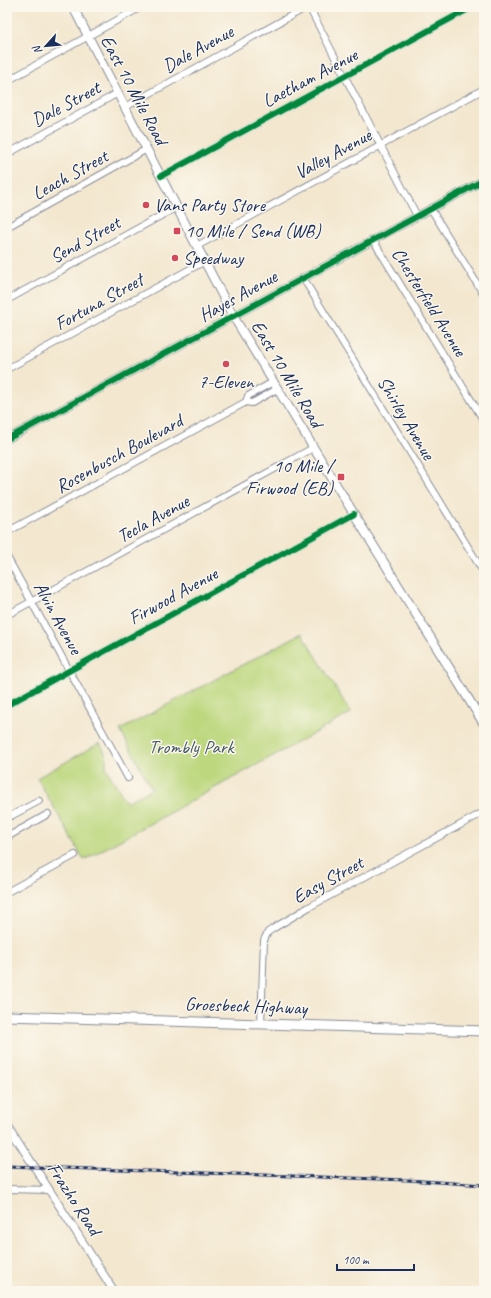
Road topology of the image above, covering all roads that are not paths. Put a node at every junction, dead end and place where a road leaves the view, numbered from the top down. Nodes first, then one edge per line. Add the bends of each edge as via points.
1 (73, 7) edge
2 (141, 7) edge
3 (308, 7) edge
4 (472, 7) edge
5 (88, 36) junction
6 (344, 76) junction
7 (7, 81) edge
8 (484, 89) edge
9 (118, 93) junction
10 (125, 107) junction
11 (380, 145) junction
12 (147, 150) junction
13 (7, 154) edge
14 (161, 176) junction
15 (484, 180) edge
16 (177, 207) junction
17 (431, 209) junction
18 (417, 216) junction
19 (7, 226) edge
20 (373, 240) junction
21 (197, 246) junction
22 (205, 261) junction
23 (303, 278) junction
24 (484, 295) edge
25 (7, 300) edge
26 (233, 316) junction
27 (7, 369) edge
28 (275, 386) junction
29 (484, 421) edge
30 (7, 439) edge
31 (313, 448) junction
32 (354, 514) junction
33 (7, 532) edge
34 (7, 557) edge
35 (484, 573) edge
36 (32, 602) junction
37 (7, 615) edge
38 (70, 670) junction
39 (7, 705) edge
40 (484, 724) edge
41 (128, 778) dead end
42 (39, 800) dead end
43 (484, 812) edge
44 (48, 814) dead end
45 (7, 818) edge
46 (7, 837) edge
47 (75, 855) dead end
48 (7, 892) edge
49 (7, 1016) edge
50 (261, 1024) junction
51 (484, 1031) edge
52 (7, 1124) edge
53 (7, 1189) edge
54 (49, 1190) junction
55 (114, 1291) edge

1 - 5 main road, East 10 Mile Road
2 - 5 street
3 - 6 street
3 - 10 street, Dale Avenue
4 - 6 street, Laetham Avenue
5 - 7 street
5 - 9 main road, East 10 Mile Road
6 - 11 street
6 - 14 street, Laetham Avenue
8 - 11 street, Valley Avenue
9 - 10 main road, East 10 Mile Road
9 - 13 street, Dale Street
10 - 12 main road, East 10 Mile Road
11 - 18 street
11 - 21 street, Valley Avenue
12 - 14 main road, East 10 Mile Road
12 - 19 street, Leach Street
14 - 16 main road, East 10 Mile Road
15 - 17 street, Hayes Avenue
16 - 21 main road, East 10 Mile Road
16 - 25 street, Send Street
17 - 18 street, Hayes Avenue
17 - 24 street
18 - 20 street, Hayes Avenue
20 - 23 street, Hayes Avenue
20 - 29 street, Chesterfield Avenue
21 - 22 main road, East 10 Mile Road
22 - 26 main road, East 10 Mile Road
22 - 27 street, Fortuna Street
23 - 26 street, Hayes Avenue
23 - 35 street, Shirley Avenue
26 - 28 main road, East 10 Mile Road
26 - 30 street, Hayes Avenue
28 - 31 main road, East 10 Mile Road
28 - 33 street, Rosenbusch Boulevard via 252,403 246,402
31 - 32 main road, East 10 Mile Road
31 - 36 street, Tecla Avenue
32 - 38 street, Firwood Avenue
32 - 40 main road, East 10 Mile Road
34 - 36 street, Alvin Avenue
36 - 37 street, Tecla Avenue
36 - 38 street, Alvin Avenue
38 - 39 street, Firwood Avenue
38 - 41 street, Alvin Avenue
42 - 45 street
43 - 50 street, Easy Street via 268,932 264,940
44 - 46 street
47 - 48 street
49 - 50 main road, Groesbeck Highway
50 - 51 main road, Groesbeck Highway
52 - 54 street, Frazho Road
53 - 54 street
54 - 55 street, Frazho Road

